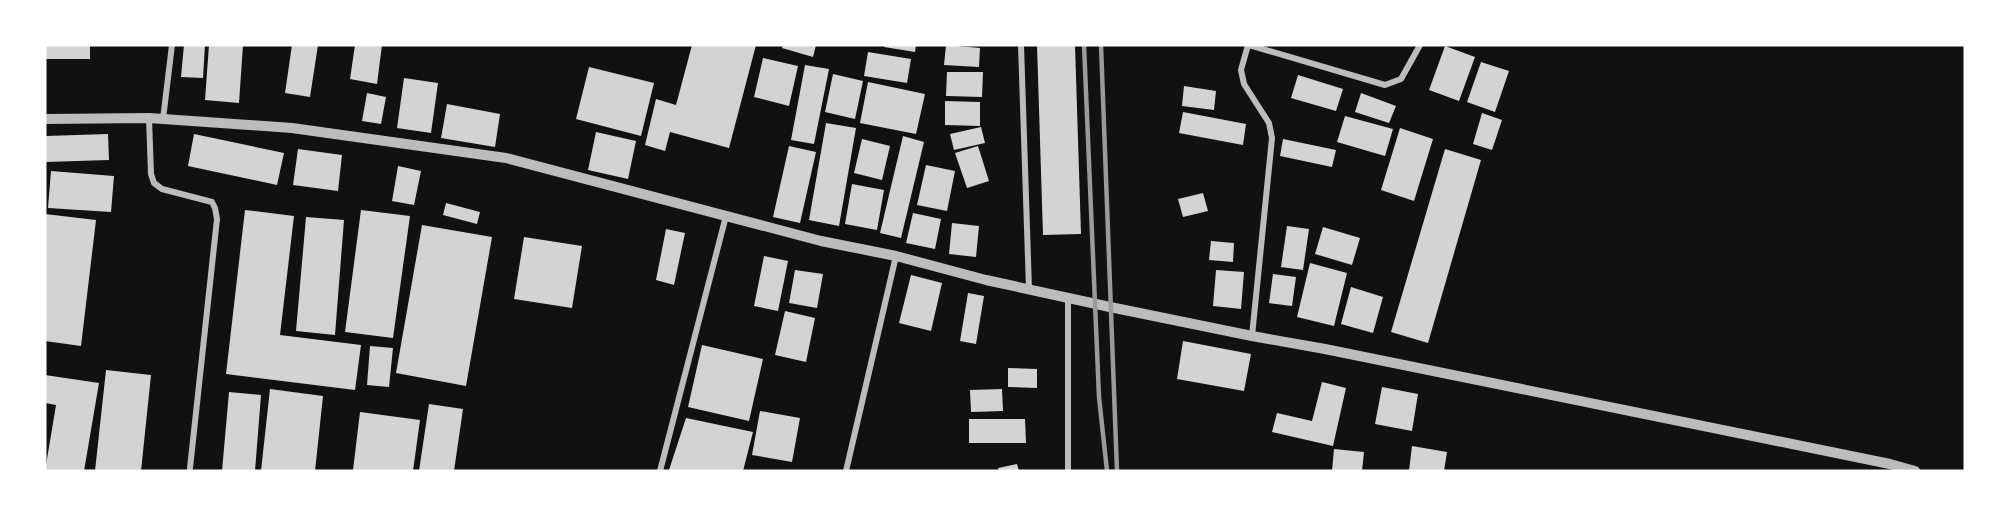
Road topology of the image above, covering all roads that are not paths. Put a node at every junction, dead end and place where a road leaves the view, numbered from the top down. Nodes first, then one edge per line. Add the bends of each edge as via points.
1 (172, 45) edge
2 (1021, 45) edge
3 (1249, 45) edge
4 (1420, 45) edge
5 (149, 118) junction
6 (45, 119) edge
7 (163, 119) junction
8 (726, 216) junction
9 (896, 256) junction
10 (1029, 289) junction
11 (1068, 297) junction
12 (1252, 336) junction
13 (1889, 467) edge
14 (190, 468) dead end
15 (1068, 469) dead end
16 (660, 471) edge
17 (846, 471) edge
18 (1915, 471) edge

1 - 7 street
2 - 10 street
3 - 4 street via 1385,85 1401,78
3 - 12 street via 1241,70 1244,84 1269,123 1272,138
5 - 6 street
5 - 7 street
5 - 14 street via 154,183 162,189 212,202 217,219
7 - 8 street via 292,128 506,158
8 - 9 street via 821,242
8 - 16 street
9 - 10 street
9 - 17 street
10 - 11 street
11 - 12 street
11 - 15 street
12 - 13 street
13 - 18 street

